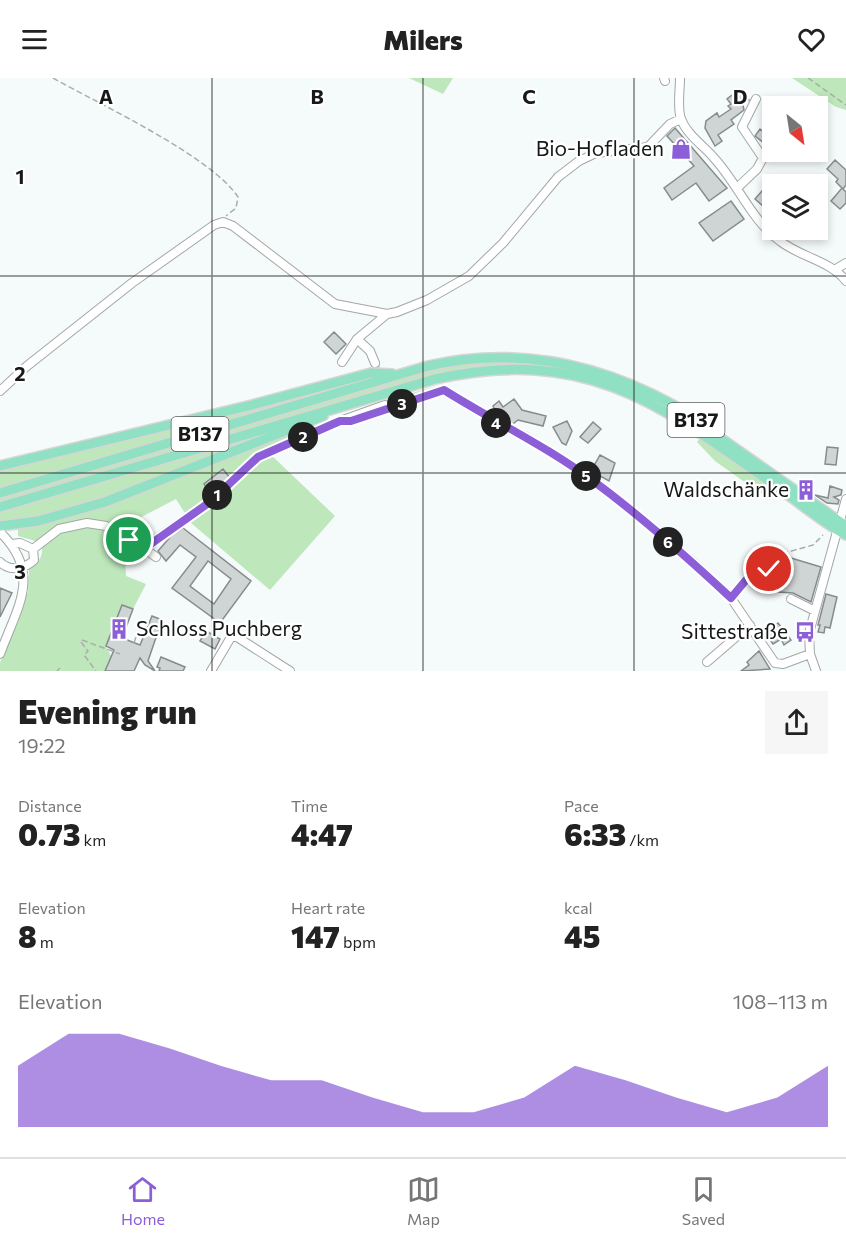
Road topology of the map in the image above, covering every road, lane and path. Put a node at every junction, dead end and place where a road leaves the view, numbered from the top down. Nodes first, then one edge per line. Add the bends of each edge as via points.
1 (53, 78) edge
2 (680, 78) edge
3 (808, 78) edge
4 (756, 99) dead end
5 (846, 105) edge
6 (681, 118) junction
7 (737, 188) junction
8 (222, 222) junction
9 (846, 263) edge
10 (836, 270) junction
11 (846, 281) edge
12 (387, 315) junction
13 (357, 339) junction
14 (342, 362) dead end
15 (375, 363) tunnel mouth
16 (400, 374) junction
17 (0, 391) edge
18 (385, 407) joint
19 (336, 408) junction
20 (340, 421) joint
21 (525, 436) joint
22 (0, 465) edge
23 (0, 493) edge
24 (846, 499) edge
25 (210, 502) joint
26 (2, 506) edge
27 (845, 508) edge
28 (11, 525) junction
29 (0, 526) edge
30 (843, 529) edge
31 (0, 532) edge
32 (823, 534) dead end
33 (129, 540) junction
34 (12, 544) junction
35 (140, 545) junction
36 (33, 549) junction
37 (110, 553) dead end
38 (156, 557) dead end
39 (0, 562) edge
40 (22, 568) junction
41 (731, 598) junction
42 (791, 599) dead end
43 (815, 611) junction
44 (750, 625) junction
45 (136, 637) dead end
46 (134, 643) dead end
47 (0, 654) edge
48 (120, 654) dead end
49 (810, 654) junction
50 (707, 662) dead end
51 (60, 668) dead end
52 (57, 671) edge
53 (96, 671) edge
54 (211, 671) edge
55 (290, 671) edge
56 (816, 671) edge

1 - 8 path via 203,164 229,185 238,202
2 - 6 street
3 - 5 path
4 - 7 street via 742,127 763,158
6 - 7 street
6 - 12 street via 648,147 612,149 579,161 558,177 503,243 469,276 427,300
7 - 10 street via 777,240
8 - 12 street via 233,226 314,290 342,307
8 - 17 street via 132,284
9 - 10 street
10 - 11 street
12 - 13 street
13 - 14 street
13 - 15 street via 370,351
16 - 22 main road via 371,373
16 - 23 main road, B137
16 - 30 main road, B137 via 454,360 504,357 541,359 624,380 673,405
18 - 20 street
18 - 21 path via 444,390
19 - 26 main road, B137
19 - 28 main road via 320,418 105,502
19 - 30 main road, B137 via 435,379 479,371 526,370 583,377 620,389 673,415
20 - 25 path via 258,457
21 - 41 street via 596,482
24 - 27 street
25 - 35 street via 152,543
27 - 30 street
28 - 29 main road
28 - 34 street
30 - 43 street
31 - 34 street
32 - 41 path via 813,545 781,554 769,569 746,580
33 - 35 street
33 - 36 street via 106,526 78,523 59,529
33 - 37 path
34 - 36 street
34 - 40 street
35 - 38 street
36 - 40 street via 34,560
39 - 40 street via 9,568
40 - 47 street via 25,587
41 - 44 street
42 - 43 street
43 - 49 street via 809,633
44 - 49 street via 775,663
44 - 50 street
45 - 46 path
48 - 53 path via 82,641 88,651 84,655
49 - 56 street
51 - 52 path
54 - 55 street via 231,637 237,636

